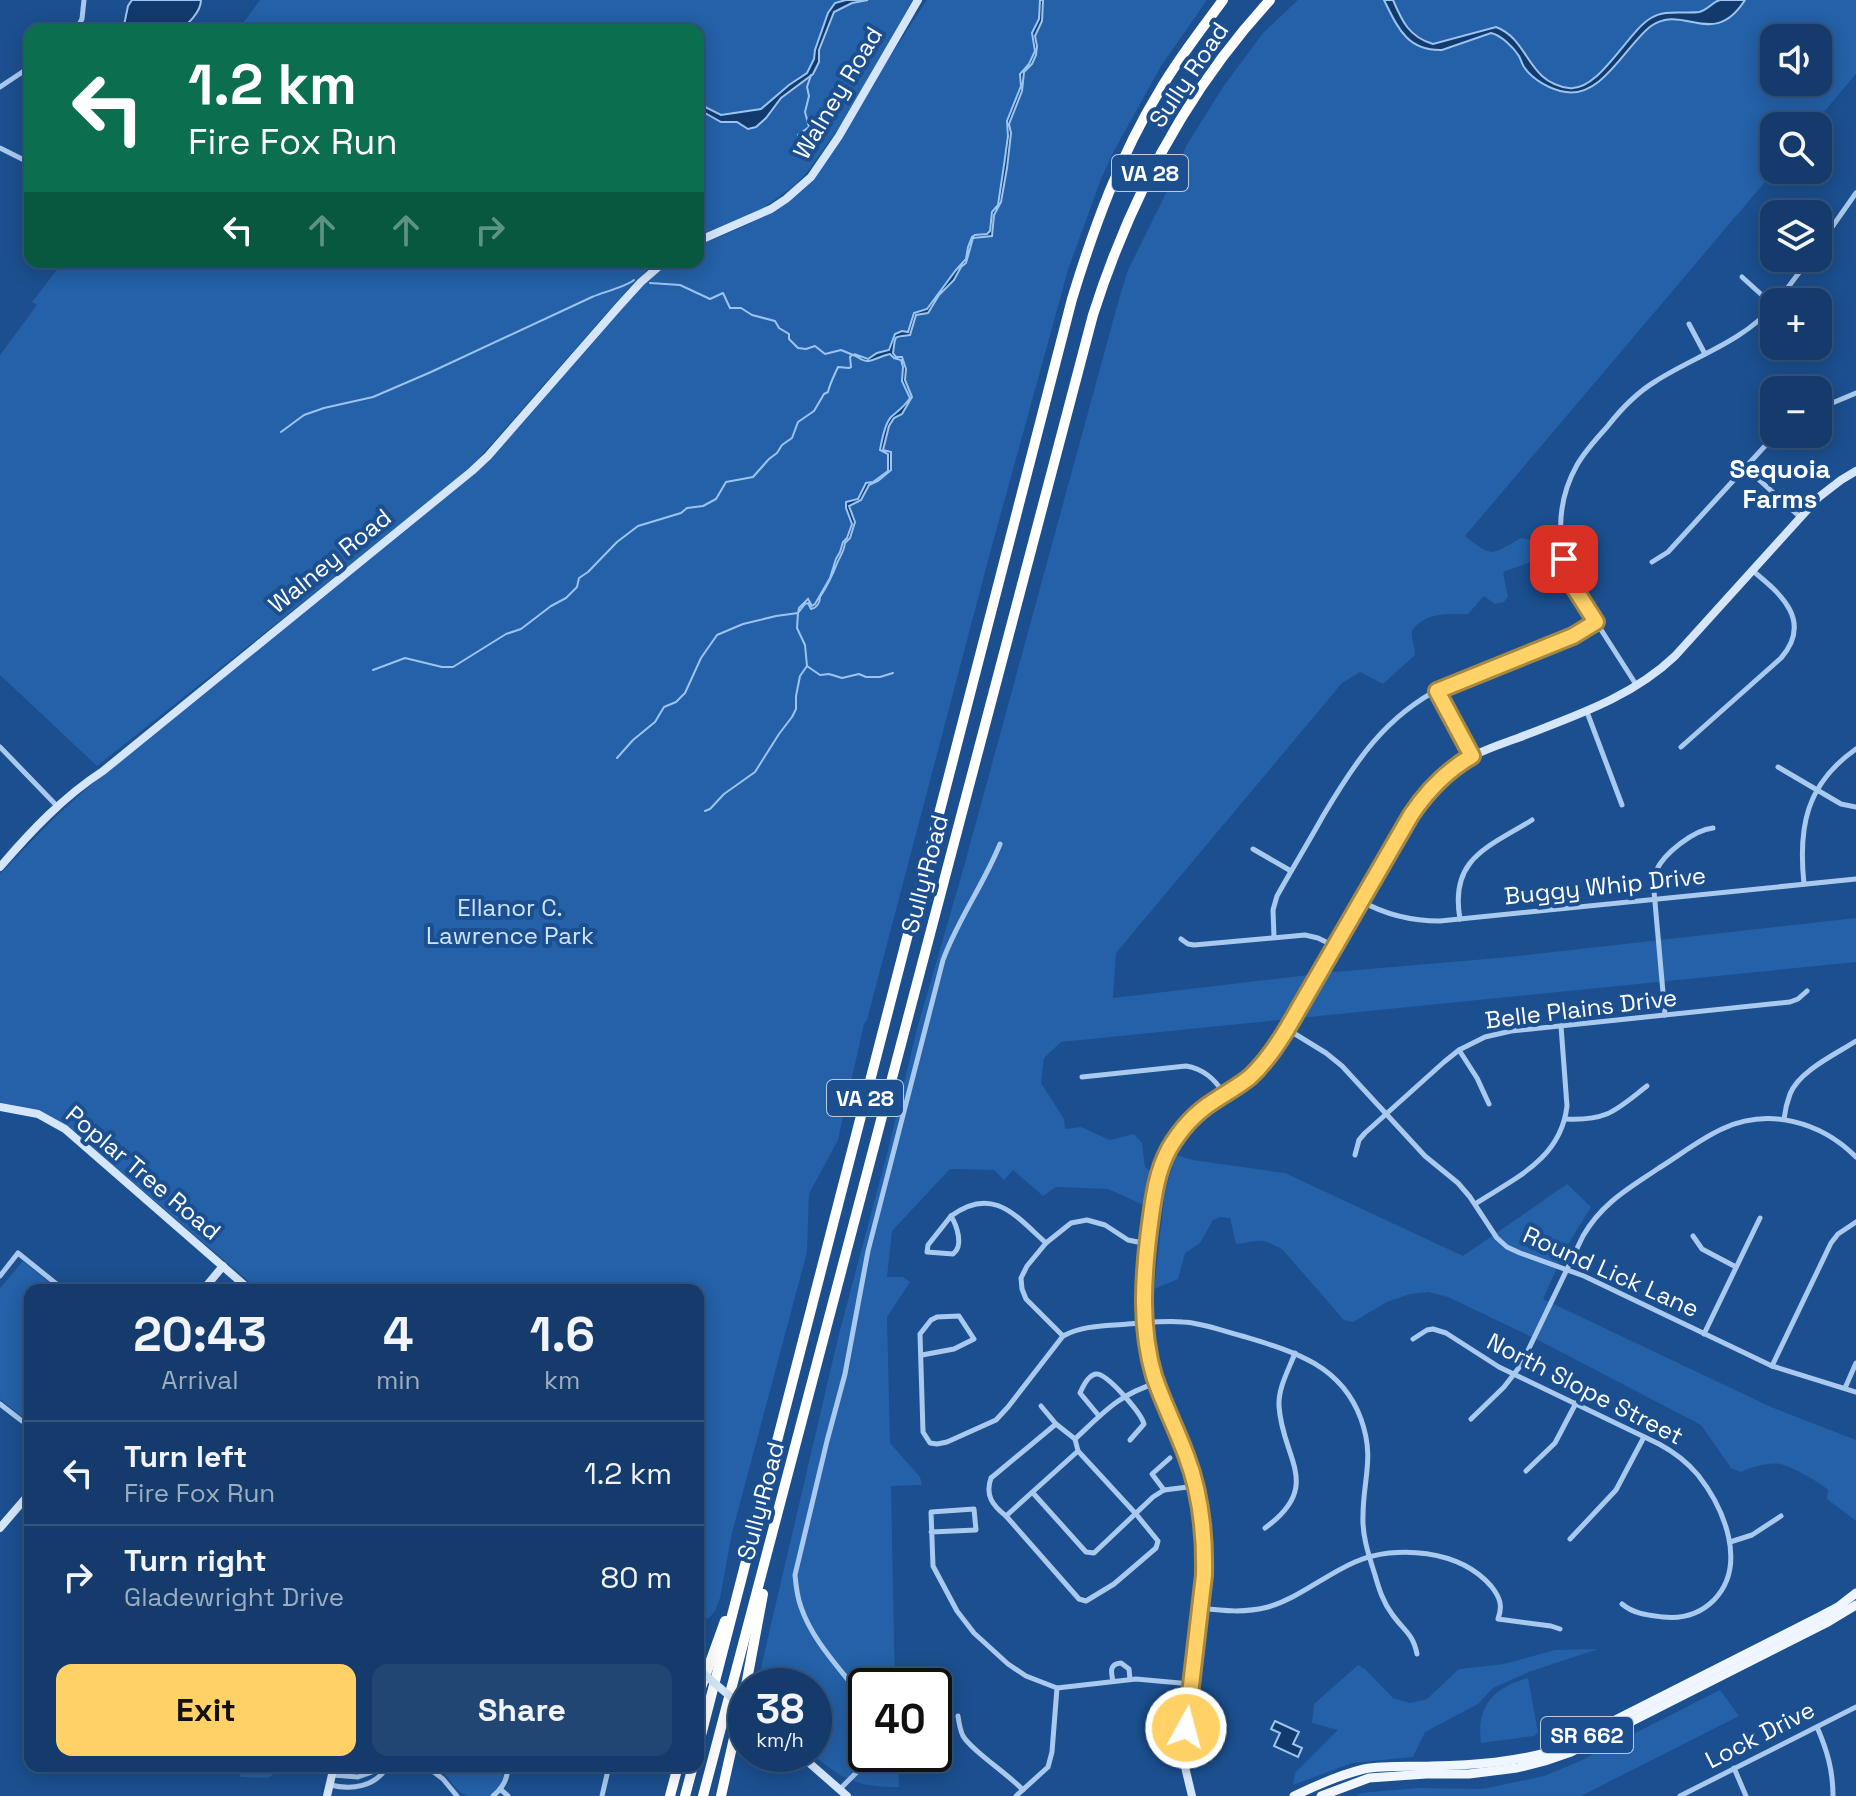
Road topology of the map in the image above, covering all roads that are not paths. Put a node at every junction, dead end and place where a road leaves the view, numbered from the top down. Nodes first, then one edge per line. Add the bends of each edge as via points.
1 (84, 0) edge
2 (1226, 0) edge
3 (1270, 0) edge
4 (916, 3) edge
5 (79, 24) edge
6 (24, 71) edge
7 (0, 87) edge
8 (0, 148) edge
9 (24, 160) edge
10 (1856, 193) edge
11 (1832, 226) edge
12 (704, 238) edge
13 (657, 268) edge
14 (1799, 272) edge
15 (1742, 277) dead end
16 (1787, 288) edge
17 (1760, 292) edge
18 (1760, 318) edge
19 (1689, 324) dead end
20 (1705, 354) junction
21 (1856, 393) edge
22 (1832, 403) edge
23 (1765, 448) edge
24 (1745, 467) junction
25 (1856, 471) edge
26 (1800, 517) junction
27 (1652, 562) dead end
28 (1753, 571) junction
29 (1596, 622) junction
30 (1637, 687) junction
31 (1437, 691) junction
32 (1587, 711) junction
33 (0, 747) edge
34 (1681, 747) dead end
35 (1856, 749) edge
36 (1472, 756) junction
37 (1778, 767) dead end
38 (1818, 790) junction
39 (1622, 805) dead end
40 (57, 806) junction
41 (1856, 807) edge
42 (1532, 820) dead end
43 (1713, 828) dead end
44 (1000, 844) dead end
45 (1253, 849) dead end
46 (0, 867) edge
47 (1291, 871) junction
48 (1856, 879) edge
49 (1804, 884) junction
50 (1655, 899) junction
51 (1361, 901) junction
52 (1460, 919) junction
53 (1274, 937) junction
54 (1181, 939) dead end
55 (1334, 946) junction
56 (1807, 991) dead end
57 (1666, 1015) junction
58 (1561, 1026) junction
59 (1287, 1029) junction
60 (1856, 1041) edge
61 (1459, 1050) junction
62 (1082, 1077) dead end
63 (1647, 1086) dead end
64 (1224, 1094) junction
65 (1489, 1104) dead end
66 (0, 1107) edge
67 (1386, 1114) junction
68 (1566, 1119) junction
69 (1784, 1119) junction
70 (1355, 1155) dead end
71 (1856, 1157) edge
72 (1475, 1204) junction
73 (951, 1216) junction
74 (1760, 1218) dead end
75 (1856, 1222) edge
76 (1693, 1236) dead end
77 (1046, 1243) junction
78 (1148, 1244) junction
79 (223, 1266) junction
80 (1736, 1267) junction
81 (1566, 1268) junction
82 (0, 1276) edge
83 (57, 1284) edge
84 (208, 1284) edge
85 (243, 1284) edge
86 (1144, 1323) junction
87 (1704, 1334) junction
88 (1063, 1336) junction
89 (1413, 1339) dead end
90 (1295, 1353) junction
91 (922, 1355) junction
92 (1856, 1363) edge
93 (1772, 1366) junction
94 (1515, 1374) junction
95 (1157, 1383) junction
96 (1845, 1388) junction
97 (1856, 1392) edge
98 (1124, 1396) junction
99 (1576, 1403) junction
100 (0, 1404) edge
101 (1041, 1406) dead end
102 (1099, 1416) junction
103 (1471, 1419) dead end
104 (24, 1421) edge
105 (1056, 1424) junction
106 (1644, 1437) junction
107 (1075, 1439) junction
108 (1130, 1440) dead end
109 (1078, 1451) junction
110 (1170, 1458) dead end
111 (1526, 1471) dead end
112 (786, 1486) junction
113 (1196, 1486) junction
114 (1164, 1490) junction
115 (1033, 1493) junction
116 (24, 1500) edge
117 (1136, 1514) junction
118 (1006, 1516) junction
119 (1781, 1516) dead end
120 (756, 1524) junction
121 (0, 1528) edge
122 (1265, 1528) dead end
123 (931, 1532) junction
124 (1570, 1539) dead end
125 (1730, 1542) junction
126 (1370, 1557) junction
127 (1856, 1593) edge
128 (1622, 1604) dead end
129 (1856, 1605) edge
130 (1200, 1608) junction
131 (1560, 1629) dead end
132 (1417, 1654) dead end
133 (704, 1674) edge
134 (704, 1679) edge
135 (848, 1679) edge
136 (1130, 1679) junction
137 (1113, 1681) junction
138 (1191, 1684) junction
139 (1057, 1688) junction
140 (728, 1695) edge
141 (1856, 1707) edge
142 (958, 1716) dead end
143 (704, 1724) edge
144 (1817, 1727) junction
145 (1734, 1768) junction
146 (372, 1772) edge
147 (384, 1772) edge
148 (434, 1772) edge
149 (507, 1772) edge
150 (608, 1772) edge
151 (676, 1772) edge
152 (691, 1772) edge
153 (820, 1772) edge
154 (858, 1772) edge
155 (332, 1775) edge
156 (500, 1789) junction
157 (1023, 1790) junction
158 (843, 1792) edge
159 (327, 1796) edge
160 (457, 1796) edge
161 (493, 1796) edge
162 (508, 1796) edge
163 (602, 1796) edge
164 (670, 1796) edge
165 (685, 1796) edge
166 (703, 1796) edge
167 (721, 1796) edge
168 (1016, 1796) edge
169 (1192, 1796) edge
170 (1294, 1796) edge
171 (1321, 1796) edge
172 (1680, 1796) edge
173 (1746, 1796) edge
174 (1833, 1796) edge

1 - 5 street
2 - 120 highway, Sully Road / VA 28 via 1158,93 1096,224 1072,299
3 - 112 highway, Sully Road / VA 28 via 1212,71 1164,147 1093,315
4 - 12 street, Walney Road via 811,177 771,209
6 - 7 street
8 - 9 street
10 - 11 street
13 - 40 street, Walney Road via 472,471
14 - 16 street
15 - 17 street
18 - 20 street
19 - 20 street
20 - 29 street via 1636,395 1588,449 1571,477 1561,515 1561,544 1568,574
21 - 22 street
23 - 24 street
24 - 26 street
24 - 27 street via 1668,552
25 - 26 street via 1830,487
26 - 28 street
28 - 30 street via 1675,656
28 - 34 street via 1790,608 1790,644
29 - 30 street
29 - 31 street
30 - 32 street
31 - 36 street
31 - 47 street via 1368,747
32 - 36 street
32 - 39 street
33 - 40 street
35 - 38 street
36 - 51 street via 1422,799
37 - 38 street
38 - 41 street
38 - 49 street via 1802,832
40 - 46 street, Walney Road
42 - 52 street via 1468,864 1458,889
43 - 50 street via 1694,833 1663,860 1654,882
44 - 135 street via 943,960 868,1251 845,1374 795,1575 807,1621
45 - 47 street
47 - 53 street via 1274,905
48 - 49 street, Buggy Whip Drive
49 - 50 street, Buggy Whip Drive
50 - 52 street, Buggy Whip Drive
50 - 57 street
51 - 52 street, Buggy Whip Drive via 1407,919
51 - 55 street
53 - 54 street via 1194,945
53 - 55 street via 1305,935
55 - 59 street
56 - 57 street, Belle Plains Drive via 1790,1002
57 - 58 street, Belle Plains Drive
58 - 61 street, Belle Plains Drive via 1496,1034
58 - 68 street
59 - 64 street via 1261,1066
59 - 67 street, Round Lick Lane via 1335,1059
60 - 69 street via 1797,1082
61 - 65 street
61 - 67 street, Belle Plains Drive
62 - 64 street via 1186,1066 1212,1078
63 - 68 street via 1606,1115
64 - 78 street via 1185,1126 1165,1158 1155,1187
66 - 79 street, Poplar Tree Road via 38,1114 65,1129
67 - 70 street, Belle Plains Drive via 1362,1137
67 - 72 street, Round Lick Lane
68 - 72 street via 1543,1158
69 - 71 street via 1815,1127
69 - 81 street via 1756,1119 1722,1129 1618,1195 1590,1223
72 - 81 street, Round Lick Lane via 1507,1247
73 - 73 street via 957,1252 927,1252 928,1245
73 - 77 street via 963,1207 1003,1206
74 - 80 street
75 - 93 street via 1831,1243
76 - 80 street via 1708,1253
77 - 78 street via 1071,1223 1087,1220
77 - 88 street via 1027,1266 1022,1289
78 - 86 street
79 - 84 street
79 - 85 street, Poplar Tree Road
80 - 87 street
81 - 87 street, Round Lick Lane
81 - 94 street
82 - 83 street via 18,1253
86 - 88 street via 1089,1327
86 - 90 street via 1191,1322
86 - 95 street
87 - 93 street, Round Lick Lane
88 - 91 street via 996,1420 937,1444 923,1432
89 - 94 street, North Slope Street via 1427,1330 1440,1331
90 - 122 street via 1279,1405 1296,1467 1295,1491 1286,1510
90 - 126 street via 1334,1378 1361,1420 1369,1459 1363,1525
91 - 91 street via 954,1349 974,1339 959,1316 937,1317 920,1334
92 - 96 street
93 - 96 street, Round Lick Lane
94 - 99 street, North Slope Street
94 - 103 street
95 - 98 street
95 - 113 street
96 - 97 street, Round Lick Lane
98 - 102 street
98 - 102 street via 1101,1375 1088,1379 1080,1393
98 - 108 street via 1144,1424
99 - 106 street, North Slope Street
99 - 111 street via 1555,1443
100 - 104 street
101 - 105 street
102 - 107 street
105 - 107 street
105 - 118 street via 991,1478 991,1501
106 - 124 street via 1621,1483
106 - 125 street, North Slope Street via 1672,1451 1697,1475
107 - 109 street
109 - 115 street
109 - 117 street
110 - 114 street via 1152,1474
112 - 166 highway, Sully Road / VA 28
112 - 167 highway
113 - 114 street
113 - 130 street via 1205,1551
114 - 117 street
115 - 117 street via 1086,1552 1094,1553
115 - 118 street
116 - 121 street
117 - 118 street via 1158,1541 1156,1548 1086,1601
119 - 125 street
120 - 134 highway
120 - 143 highway, Sully Road / VA 28
123 - 123 street via 976,1530 974,1509 931,1512
123 - 139 street via 933,1566 974,1633 1026,1676
125 - 128 street, North Slope Street via 1727,1580 1701,1610 1669,1617 1634,1612
126 - 130 street via 1265,1608
126 - 131 street via 1452,1559 1495,1591 1502,1609 1498,1619
126 - 132 street via 1384,1602 1413,1638
127 - 170 main road, SR 662 via 1819,1617 1556,1750 1501,1762 1366,1769
129 - 171 main road, SR 662 via 1545,1761 1469,1774 1369,1778
130 - 138 street
133 - 140 street, bridge
136 - 137 street
136 - 137 street via 1125,1664 1115,1663 1110,1671
136 - 138 street
137 - 139 street
138 - 169 street via 1184,1743
139 - 157 street via 1050,1762
141 - 144 street, Lock Drive
142 - 157 street via 968,1743
144 - 145 street, Lock Drive
144 - 174 street via 1832,1768
145 - 172 street, Lock Drive
145 - 173 street
146 - 155 street
147 - 155 street via 354,1788 343,1788
148 - 160 street
149 - 156 street
150 - 163 street
151 - 164 highway
152 - 165 highway
153 - 158 street
154 - 158 street
155 - 159 street
156 - 161 street
156 - 162 street
157 - 168 street

